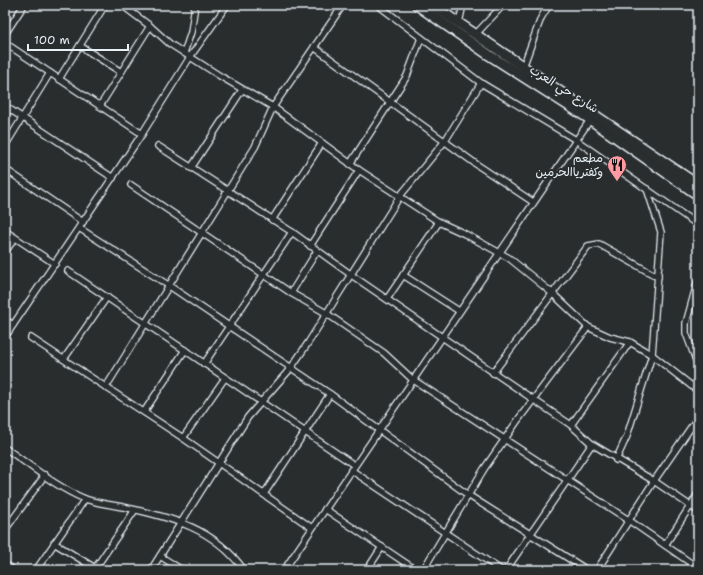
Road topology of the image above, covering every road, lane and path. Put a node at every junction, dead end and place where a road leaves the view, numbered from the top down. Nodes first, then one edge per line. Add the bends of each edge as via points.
1 (24, 5) edge
2 (104, 5) edge
3 (122, 5) edge
4 (195, 5) edge
5 (227, 5) edge
6 (343, 5) edge
7 (378, 5) edge
8 (417, 5) edge
9 (432, 5) edge
10 (463, 5) edge
11 (503, 5) edge
12 (550, 5) edge
13 (459, 24) junction
14 (150, 26) junction
15 (5, 34) edge
16 (475, 35) junction
17 (421, 38) junction
18 (5, 43) edge
19 (482, 45) junction
20 (80, 46) junction
21 (314, 47) junction
22 (184, 53) junction
23 (190, 57) junction
24 (523, 67) junction
25 (121, 72) junction
26 (50, 73) junction
27 (59, 79) junction
28 (481, 83) junction
29 (242, 90) junction
30 (390, 102) junction
31 (5, 106) edge
32 (100, 106) junction
33 (273, 107) junction
34 (593, 117) junction
35 (22, 118) junction
36 (142, 134) junction
37 (576, 140) junction
38 (445, 141) junction
39 (322, 143) junction
40 (5, 146) edge
41 (158, 146) dead end
42 (350, 164) junction
43 (191, 168) junction
44 (5, 169) edge
45 (359, 170) junction
46 (113, 178) junction
47 (131, 185) dead end
48 (698, 185) edge
49 (647, 189) junction
50 (228, 191) junction
51 (698, 195) edge
52 (400, 196) junction
53 (533, 202) junction
54 (272, 220) junction
55 (83, 222) junction
56 (439, 222) junction
57 (698, 225) edge
58 (79, 228) junction
59 (5, 231) edge
60 (292, 232) junction
61 (202, 233) junction
62 (15, 238) junction
63 (310, 246) junction
64 (317, 251) junction
65 (5, 252) edge
66 (500, 252) junction
67 (55, 264) junction
68 (68, 271) dead end
69 (264, 274) junction
70 (350, 274) junction
71 (403, 275) junction
72 (658, 278) junction
73 (698, 280) edge
74 (168, 285) junction
75 (291, 293) junction
76 (552, 293) junction
77 (107, 297) junction
78 (387, 299) junction
79 (459, 311) junction
80 (326, 313) junction
81 (5, 320) edge
82 (146, 324) junction
83 (13, 325) junction
84 (230, 326) junction
85 (588, 327) junction
86 (5, 337) edge
87 (441, 337) junction
88 (31, 338) dead end
89 (630, 342) junction
90 (186, 350) junction
91 (652, 355) junction
92 (64, 359) junction
93 (204, 364) junction
94 (698, 366) edge
95 (291, 368) junction
96 (493, 372) junction
97 (225, 378) junction
98 (412, 380) junction
99 (106, 387) junction
100 (698, 391) edge
101 (330, 394) junction
102 (534, 400) junction
103 (261, 401) junction
104 (144, 412) junction
105 (698, 417) edge
106 (570, 425) junction
107 (378, 429) junction
108 (305, 432) junction
109 (183, 438) junction
110 (504, 440) junction
111 (592, 444) junction
112 (5, 448) edge
113 (616, 460) junction
114 (218, 464) junction
115 (353, 468) junction
116 (45, 475) junction
117 (567, 481) junction
118 (654, 481) junction
119 (264, 494) junction
120 (698, 494) edge
121 (468, 495) junction
122 (85, 499) junction
123 (690, 506) junction
124 (325, 509) junction
125 (134, 510) junction
126 (698, 511) edge
127 (630, 521) junction
128 (182, 522) junction
129 (312, 528) junction
130 (5, 530) edge
131 (446, 534) junction
132 (530, 534) junction
133 (54, 543) junction
134 (665, 545) junction
135 (382, 547) junction
136 (160, 556) junction
137 (5, 564) edge
138 (698, 568) edge
139 (95, 569) edge
140 (14, 570) edge
141 (36, 570) edge
142 (151, 570) edge
143 (182, 570) edge
144 (244, 570) edge
145 (284, 570) edge
146 (367, 570) edge
147 (416, 570) edge
148 (423, 570) edge
149 (501, 570) edge
150 (506, 570) edge
151 (587, 570) edge
152 (597, 570) edge

1 - 15 street
2 - 20 street
3 - 14 street
4 - 22 street via 191,32
5 - 23 street
6 - 21 street
7 - 17 street
8 - 19 main road, شارع حي العرب
9 - 13 main road, شارع حي العرب
10 - 13 street
11 - 16 street
12 - 24 street via 541,18
13 - 16 main road, شارع حي العرب
14 - 22 street
14 - 25 street
16 - 19 main road, شارع حي العرب
17 - 28 street
17 - 30 street via 411,68
18 - 26 street
19 - 24 main road, شارع حي العرب
19 - 34 main road, شارع حي العرب
20 - 25 street
20 - 27 street
21 - 30 street
21 - 33 street
22 - 23 street
23 - 29 street
23 - 36 street
24 - 34 main road, شارع حي العرب
25 - 32 street
26 - 27 street
26 - 35 street
27 - 32 street
28 - 37 street
28 - 38 street
29 - 33 street
29 - 43 street
30 - 38 street
30 - 42 street
31 - 35 street
32 - 36 street
33 - 39 street
33 - 50 street via 255,147
34 - 37 street
34 - 48 main road, شارع حي العرب
34 - 51 main road, شارع حي العرب
35 - 40 street
35 - 46 street
36 - 46 street
37 - 49 street
37 - 53 street
38 - 52 street
38 - 53 street
39 - 42 street
39 - 54 street
41 - 43 street
42 - 45 street
43 - 50 street
44 - 55 street
45 - 52 street
45 - 63 street
46 - 55 street
47 - 61 street
49 - 57 street
49 - 72 street via 661,232
50 - 54 street
50 - 61 street
52 - 56 street
52 - 70 street
53 - 66 street
54 - 60 street
55 - 58 street
56 - 66 street
56 - 71 street
58 - 67 street
58 - 74 street
59 - 62 street
60 - 63 street
60 - 69 street
61 - 69 street
61 - 74 street
62 - 65 street
62 - 67 street
63 - 64 street
64 - 70 street
64 - 75 street
66 - 76 street
66 - 79 street
67 - 83 street
68 - 77 street
69 - 75 street
69 - 84 street
70 - 78 street
70 - 80 street
71 - 78 street
71 - 79 street
72 - 76 street via 599,244 592,244
72 - 91 street
73 - 94 street via 686,323 686,334
74 - 82 street
74 - 84 street
75 - 80 street
76 - 85 street
76 - 96 street
77 - 82 street
77 - 92 street
78 - 87 street
79 - 87 street
80 - 95 street
80 - 98 street via 384,353
81 - 83 street
82 - 90 street
82 - 99 street
83 - 86 street
84 - 93 street
84 - 95 street
85 - 89 street via 610,337
85 - 102 street
87 - 96 street
87 - 98 street
88 - 92 street
89 - 91 street
89 - 106 street
90 - 93 street
90 - 104 street
91 - 100 street
91 - 113 street via 636,412
92 - 99 street
93 - 97 street
95 - 101 street
95 - 103 street
96 - 102 street
97 - 103 street
97 - 109 street
98 - 107 street
98 - 110 street
99 - 104 street
101 - 107 street
101 - 108 street
102 - 106 street
102 - 110 street
103 - 108 street
103 - 114 street
104 - 109 street
105 - 118 street
106 - 111 street
107 - 115 street
107 - 121 street
108 - 115 street
108 - 119 street
109 - 114 street
110 - 117 street
110 - 121 street
111 - 113 street
111 - 117 street
112 - 116 street
113 - 118 street
114 - 119 street
114 - 128 street
115 - 124 street
115 - 131 street
116 - 122 street
116 - 130 street
117 - 127 street
117 - 132 street
118 - 123 street
118 - 127 street
119 - 129 street
120 - 123 street
121 - 131 street
121 - 132 street
122 - 125 street
122 - 133 street
123 - 126 street
123 - 134 street
124 - 129 street
124 - 135 street
125 - 128 street
125 - 139 street
127 - 134 street
127 - 152 street
128 - 136 street
128 - 144 street via 219,544
129 - 145 street
131 - 148 street
131 - 149 street
132 - 150 street
132 - 151 street
133 - 139 street
133 - 141 street
134 - 138 street
135 - 146 street
135 - 147 street
136 - 142 street
136 - 143 street
137 - 140 street

